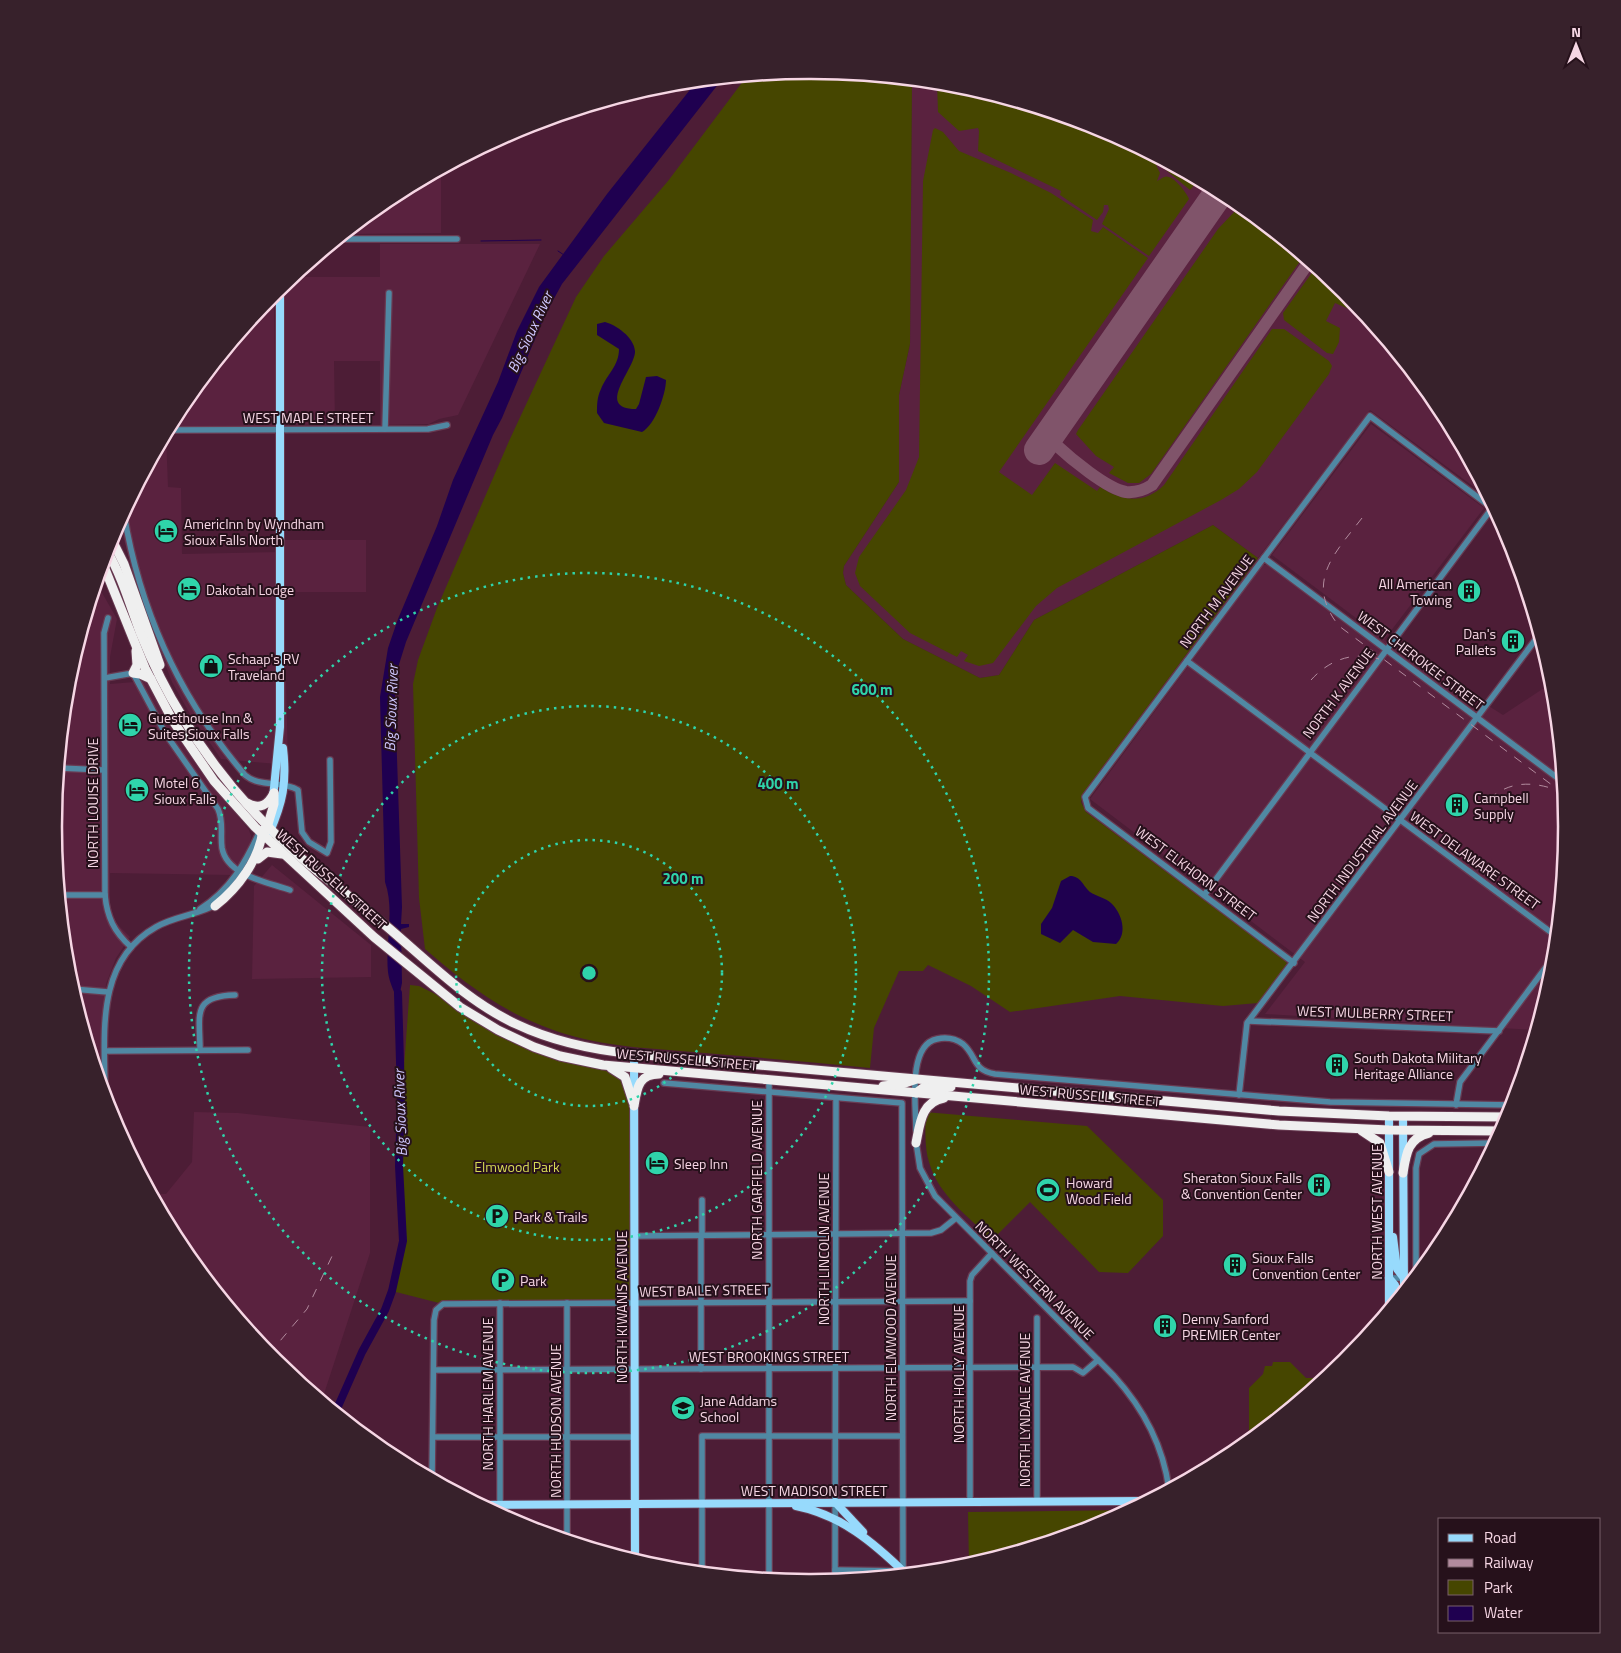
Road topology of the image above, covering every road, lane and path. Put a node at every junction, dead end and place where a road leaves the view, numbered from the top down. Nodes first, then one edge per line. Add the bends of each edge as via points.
1 (348, 239) edge
2 (457, 239) dead end
3 (389, 293) dead end
4 (280, 300) edge
5 (447, 425) dead end
6 (385, 429) junction
7 (177, 430) edge
8 (280, 430) junction
9 (1483, 501) edge
10 (1490, 514) edge
11 (126, 525) edge
12 (116, 548) edge
13 (1264, 558) junction
14 (112, 560) edge
15 (107, 573) edge
16 (108, 618) dead end
17 (134, 641) junction
18 (1535, 641) edge
19 (1386, 650) junction
20 (1187, 661) junction
21 (133, 673) junction
22 (105, 678) junction
23 (151, 679) junction
24 (182, 716) junction
25 (1476, 718) junction
26 (280, 726) junction
27 (1309, 753) junction
28 (330, 760) dead end
29 (65, 768) edge
30 (104, 770) junction
31 (1557, 778) edge
32 (285, 786) junction
33 (275, 789) junction
34 (246, 802) junction
35 (1085, 802) joint
36 (1400, 821) junction
37 (265, 830) junction
38 (258, 858) junction
39 (290, 860) junction
40 (245, 873) junction
41 (290, 890) dead end
42 (1204, 894) junction
43 (66, 895) edge
44 (105, 895) junction
45 (214, 906) joint
46 (192, 914) junction
47 (1551, 932) edge
48 (131, 947) junction
49 (1294, 963) junction
50 (1545, 968) edge
51 (81, 990) edge
52 (108, 992) junction
53 (235, 995) dead end
54 (1250, 1021) junction
55 (1499, 1030) junction
56 (200, 1050) junction
57 (248, 1050) dead end
58 (105, 1051) junction
59 (634, 1054) junction
60 (594, 1064) junction
61 (634, 1068) junction
62 (687, 1073) junction
63 (105, 1075) edge
64 (916, 1079) junction
65 (769, 1080) junction
66 (664, 1083) dead end
67 (992, 1085) junction
68 (850, 1087) junction
69 (768, 1092) junction
70 (916, 1093) junction
71 (1239, 1095) junction
72 (836, 1098) junction
73 (971, 1098) junction
74 (902, 1103) joint
75 (1456, 1105) junction
76 (1505, 1105) edge
77 (634, 1106) junction
78 (1389, 1116) junction
79 (1403, 1116) junction
80 (1500, 1117) edge
81 (1350, 1129) junction
82 (1389, 1130) junction
83 (1403, 1130) junction
84 (1459, 1130) junction
85 (1494, 1131) edge
86 (916, 1143) junction
87 (1488, 1143) edge
88 (1389, 1172) junction
89 (1403, 1173) junction
90 (702, 1200) dead end
91 (956, 1218) junction
92 (1390, 1224) junction
93 (769, 1234) junction
94 (836, 1234) junction
95 (902, 1234) junction
96 (702, 1235) junction
97 (634, 1236) junction
98 (992, 1253) junction
99 (1415, 1266) edge
100 (1389, 1278) junction
101 (1404, 1278) junction
102 (1407, 1278) edge
103 (1404, 1282) edge
104 (1396, 1292) edge
105 (902, 1300) junction
106 (970, 1300) junction
107 (1389, 1300) edge
108 (768, 1301) junction
109 (835, 1301) junction
110 (701, 1302) junction
111 (500, 1303) junction
112 (567, 1303) junction
113 (634, 1303) junction
114 (1037, 1318) dead end
115 (1098, 1360) junction
116 (1037, 1367) junction
117 (701, 1368) junction
118 (768, 1368) junction
119 (835, 1368) junction
120 (902, 1368) junction
121 (970, 1368) junction
122 (567, 1369) junction
123 (634, 1369) junction
124 (434, 1370) junction
125 (500, 1370) junction
126 (835, 1435) junction
127 (769, 1436) junction
128 (902, 1436) junction
129 (433, 1437) junction
130 (499, 1437) junction
131 (567, 1437) junction
132 (634, 1437) junction
133 (432, 1472) edge
134 (1168, 1483) edge
135 (1132, 1501) edge
136 (768, 1502) junction
137 (834, 1502) junction
138 (902, 1502) junction
139 (1037, 1502) junction
140 (779, 1503) junction
141 (970, 1503) junction
142 (495, 1504) edge
143 (500, 1504) junction
144 (567, 1504) junction
145 (635, 1504) junction
146 (701, 1504) junction
147 (835, 1518) junction
148 (567, 1534) edge
149 (873, 1543) junction
150 (635, 1553) edge
151 (702, 1566) edge
152 (904, 1568) edge
153 (900, 1569) edge
154 (835, 1570) junction
155 (872, 1572) edge
156 (769, 1573) edge
157 (835, 1573) edge

1 - 2 street
3 - 6 street
4 - 8 main road
5 - 6 street, WEST MAPLE STREET
6 - 8 street, WEST MAPLE STREET
7 - 8 street, WEST MAPLE STREET
8 - 26 main road
9 - 13 street, NORTH M AVENUE via 1370,416
10 - 19 street, NORTH K AVENUE
11 - 33 street via 150,613 185,690 214,736 245,775 254,782
12 - 24 highway
13 - 19 street, WEST CHEROKEE STREET
13 - 20 street, NORTH M AVENUE
14 - 24 highway, WEST RUSSELL STREET via 155,667
15 - 17 highway, WEST RUSSELL STREET
16 - 22 street, NORTH LOUISE DRIVE via 104,633
17 - 21 highway via 136,664
17 - 23 highway, WEST RUSSELL STREET
18 - 25 street, NORTH INDUSTRIAL AVENUE
19 - 25 street, WEST CHEROKEE STREET
19 - 27 street, NORTH K AVENUE
20 - 27 street, WEST DELAWARE STREET
20 - 35 street, NORTH M AVENUE
21 - 22 street
21 - 23 highway
21 - 40 street via 165,733 218,809 224,854
22 - 30 street, NORTH LOUISE DRIVE
23 - 37 highway, WEST RUSSELL STREET via 199,761 226,795
24 - 34 highway, WEST RUSSELL STREET via 208,756
25 - 31 street, WEST CHEROKEE STREET
25 - 36 street, NORTH INDUSTRIAL AVENUE
26 - 32 main road
26 - 33 main road
27 - 36 street, WEST DELAWARE STREET
27 - 42 street, NORTH K AVENUE
28 - 32 street, WEST RUSSELL STREET via 331,842 327,853 304,837 300,827 299,792
29 - 30 street
30 - 44 street, NORTH LOUISE DRIVE
32 - 33 street
32 - 37 main road via 282,801
33 - 34 highway via 270,801 261,806
33 - 37 highway via 274,804
34 - 37 highway, WEST RUSSELL STREET
35 - 42 street, WEST ELKHORN STREET via 1088,808
36 - 47 street, WEST DELAWARE STREET
36 - 49 street, NORTH INDUSTRIAL AVENUE
37 - 38 street
37 - 39 highway, WEST RUSSELL STREET
37 - 40 highway
37 - 59 highway, WEST RUSSELL STREET via 476,1001 516,1024 576,1046
38 - 39 highway via 274,851
38 - 40 street
39 - 60 highway, WEST RUSSELL STREET via 374,937 460,1006 510,1037 547,1052
40 - 41 street via 260,882
40 - 45 highway
40 - 46 street
42 - 49 street, WEST ELKHORN STREET
43 - 44 street
44 - 48 street, NORTH LOUISE DRIVE via 106,910 113,927
45 - 46 street
46 - 48 street via 157,926
48 - 52 street via 117,967
49 - 54 street, NORTH INDUSTRIAL AVENUE
50 - 55 street
51 - 52 street
52 - 58 street
53 - 56 street via 214,996 203,1004
54 - 55 street, WEST MULBERRY STREET
54 - 71 street, NORTH INDUSTRIAL AVENUE via 1246,1027
55 - 75 street via 1460,1082
56 - 57 street
56 - 58 street
58 - 63 street
59 - 61 main road, NORTH KIWANIS AVENUE
59 - 64 highway, WEST RUSSELL STREET
60 - 61 highway, WEST RUSSELL STREET
60 - 77 highway via 622,1074
61 - 62 highway, WEST RUSSELL STREET
61 - 77 main road, NORTH KIWANIS AVENUE
62 - 65 highway, WEST RUSSELL STREET
62 - 77 highway via 645,1076 638,1086
64 - 67 highway, WEST RUSSELL STREET
64 - 68 highway via 902,1084
64 - 70 street, NORTH WESTERN AVENUE
64 - 71 street, WEST RUSSELL STREET via 923,1048 933,1040 946,1038 962,1044 979,1067 989,1073
65 - 68 highway, WEST RUSSELL STREET
65 - 69 street, NORTH GARFIELD AVENUE
66 - 69 street, WEST RUSSELL STREET
67 - 70 highway via 928,1087
67 - 78 highway, WEST RUSSELL STREET via 1277,1110
68 - 70 highway, WEST RUSSELL STREET
69 - 72 street, WEST RUSSELL STREET
69 - 93 street, NORTH GARFIELD AVENUE
70 - 73 highway, WEST RUSSELL STREET
70 - 86 street, NORTH WESTERN AVENUE
71 - 75 street, WEST RUSSELL STREET via 1330,1102
72 - 74 street, WEST RUSSELL STREET
72 - 94 street, NORTH LINCOLN AVENUE
73 - 81 highway, WEST RUSSELL STREET
73 - 86 highway via 941,1098 928,1104 922,1114
74 - 95 street, NORTH ELMWOOD AVENUE
75 - 76 street, WEST RUSSELL STREET
77 - 97 main road, NORTH KIWANIS AVENUE
78 - 79 highway, WEST RUSSELL STREET
78 - 82 main road, NORTH WEST AVENUE
79 - 80 highway, WEST RUSSELL STREET
79 - 83 main road, NORTH WEST AVENUE
81 - 82 highway, WEST RUSSELL STREET
81 - 88 highway via 1378,1141
82 - 83 highway, WEST RUSSELL STREET
82 - 88 main road, NORTH WEST AVENUE
83 - 84 highway, WEST RUSSELL STREET
83 - 89 main road, NORTH WEST AVENUE
84 - 85 highway, WEST RUSSELL STREET
84 - 89 highway via 1430,1132 1418,1137 1407,1150
86 - 91 street, NORTH WESTERN AVENUE via 926,1183
87 - 99 street via 1434,1144 1422,1150 1417,1158
88 - 92 main road, NORTH WEST AVENUE
89 - 101 main road, NORTH WEST AVENUE
90 - 96 street
91 - 95 street via 936,1232
91 - 98 street, NORTH WESTERN AVENUE
92 - 100 main road, NORTH WEST AVENUE
92 - 101 main road via 1397,1269
93 - 94 street
93 - 96 street
93 - 108 street, NORTH GARFIELD AVENUE
94 - 95 street
94 - 109 street, NORTH LINCOLN AVENUE
95 - 105 street, NORTH ELMWOOD AVENUE
96 - 97 street
96 - 110 street
97 - 113 main road, NORTH KIWANIS AVENUE
98 - 106 street, NORTH HOLLY AVENUE via 972,1275
98 - 115 street, NORTH WESTERN AVENUE
100 - 101 street
100 - 104 main road
100 - 107 main road, NORTH WEST AVENUE
101 - 102 street
101 - 103 main road, NORTH WEST AVENUE
105 - 106 street, WEST BAILEY STREET
105 - 109 street, WEST BAILEY STREET
105 - 120 street, NORTH ELMWOOD AVENUE
106 - 121 street, NORTH HOLLY AVENUE
108 - 109 street, WEST BAILEY STREET
108 - 110 street, WEST BAILEY STREET
108 - 118 street, NORTH GARFIELD AVENUE
109 - 119 street, NORTH LINCOLN AVENUE
110 - 113 street, WEST BAILEY STREET
110 - 117 street
111 - 112 street, WEST BAILEY STREET
111 - 124 street, WEST BAILEY STREET via 448,1303 438,1306 434,1320
111 - 125 street, NORTH HARLEM AVENUE
112 - 113 street, WEST BAILEY STREET
112 - 122 street, NORTH HUDSON AVENUE
113 - 123 main road, NORTH KIWANIS AVENUE
114 - 116 street, NORTH LYNDALE AVENUE
115 - 116 street, WEST BROOKINGS STREET via 1083,1373 1073,1367
115 - 134 street, NORTH WESTERN AVENUE via 1125,1388 1147,1420 1160,1451
116 - 121 street, WEST BROOKINGS STREET
116 - 139 street, NORTH LYNDALE AVENUE
117 - 118 street, WEST BROOKINGS STREET
117 - 123 street, WEST BROOKINGS STREET
118 - 119 street, WEST BROOKINGS STREET
118 - 127 street, NORTH GARFIELD AVENUE
119 - 120 street, WEST BROOKINGS STREET
119 - 126 street, NORTH LINCOLN AVENUE
120 - 121 street, WEST BROOKINGS STREET
120 - 128 street, NORTH ELMWOOD AVENUE
121 - 141 street, NORTH HOLLY AVENUE
122 - 123 street, WEST BROOKINGS STREET
122 - 125 street, WEST BROOKINGS STREET
122 - 131 street, NORTH HUDSON AVENUE
123 - 132 main road, NORTH KIWANIS AVENUE
124 - 125 street, WEST BROOKINGS STREET
124 - 129 street
125 - 130 street, NORTH HARLEM AVENUE
126 - 127 street
126 - 128 street
126 - 137 street, NORTH LINCOLN AVENUE
127 - 136 street, NORTH GARFIELD AVENUE
127 - 146 street via 702,1436
128 - 138 street, NORTH ELMWOOD AVENUE
129 - 130 street
129 - 133 street
130 - 131 street
130 - 143 street, NORTH HARLEM AVENUE
131 - 132 street
131 - 144 street, NORTH HUDSON AVENUE
132 - 145 main road, NORTH KIWANIS AVENUE
135 - 139 main road, WEST MADISON STREET
136 - 140 main road, WEST MADISON STREET
136 - 146 main road, WEST MADISON STREET
136 - 156 street, NORTH GARFIELD AVENUE
137 - 138 main road, WEST MADISON STREET
137 - 140 main road, WEST MADISON STREET
137 - 147 street, NORTH LINCOLN AVENUE
137 - 149 main road
138 - 141 main road, WEST MADISON STREET
138 - 152 street, NORTH ELMWOOD AVENUE
139 - 141 main road, WEST MADISON STREET
140 - 147 main road via 812,1509
142 - 143 main road, WEST MADISON STREET
143 - 144 main road, WEST MADISON STREET
144 - 145 main road, WEST MADISON STREET
144 - 148 street, NORTH HUDSON AVENUE
145 - 146 main road, WEST MADISON STREET
145 - 150 main road, NORTH KIWANIS AVENUE
146 - 151 street
147 - 149 main road
147 - 154 street, NORTH LINCOLN AVENUE
149 - 153 main road
154 - 155 street
154 - 157 street, NORTH LINCOLN AVENUE

